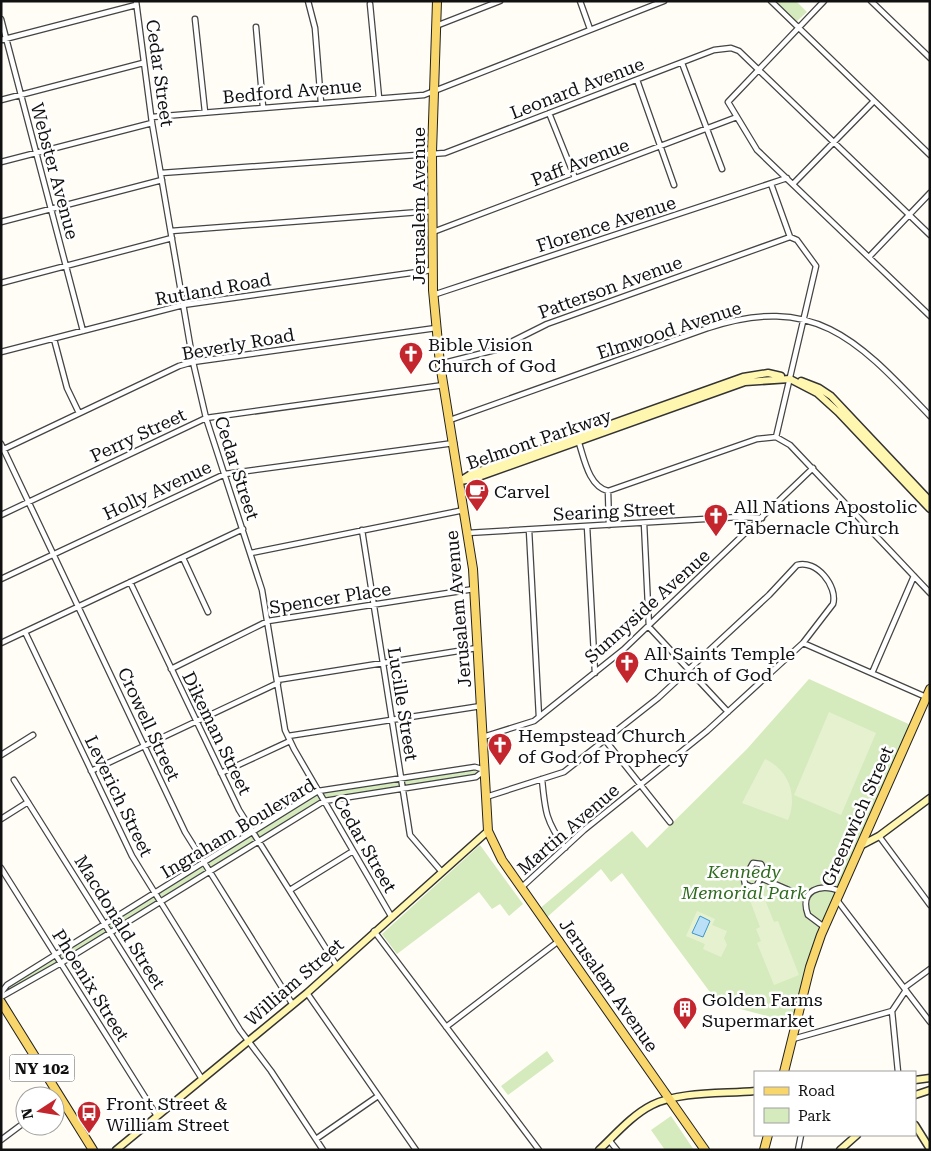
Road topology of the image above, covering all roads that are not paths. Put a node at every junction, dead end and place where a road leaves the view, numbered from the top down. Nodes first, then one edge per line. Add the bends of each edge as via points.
1 (308, 1) edge
2 (437, 1) edge
3 (500, 1) edge
4 (580, 1) edge
5 (664, 1) edge
6 (771, 1) edge
7 (824, 1) edge
8 (871, 1) edge
9 (136, 3) edge
10 (370, 4) dead end
11 (1, 19) edge
12 (195, 19) dead end
13 (436, 26) junction
14 (256, 27) dead end
15 (798, 28) junction
16 (590, 29) junction
17 (4, 39) edge
18 (930, 58) edge
19 (143, 63) junction
20 (682, 63) junction
21 (758, 70) junction
22 (636, 80) junction
23 (434, 89) junction
24 (21, 95) junction
25 (379, 98) junction
26 (1, 100) edge
27 (874, 101) junction
28 (321, 103) junction
29 (263, 107) junction
30 (205, 112) junction
31 (550, 113) junction
32 (737, 116) junction
33 (152, 117) junction
34 (152, 123) junction
35 (707, 128) junction
36 (834, 142) junction
37 (661, 146) junction
38 (432, 152) junction
39 (36, 153) junction
40 (930, 155) edge
41 (1, 162) edge
42 (722, 169) dead end
43 (161, 173) junction
44 (575, 178) junction
45 (787, 178) junction
46 (162, 180) junction
47 (771, 184) junction
48 (793, 184) junction
49 (674, 185) dead end
50 (930, 193) edge
51 (51, 209) junction
52 (433, 211) junction
53 (909, 215) junction
54 (1, 222) edge
55 (171, 232) junction
56 (432, 232) junction
57 (930, 235) edge
58 (790, 237) junction
59 (172, 238) junction
60 (869, 257) junction
61 (66, 266) junction
62 (432, 270) junction
63 (1, 282) edge
64 (433, 295) junction
65 (183, 305) junction
66 (930, 316) edge
67 (805, 320) junction
68 (436, 328) junction
69 (83, 331) junction
70 (54, 338) junction
71 (1, 352) edge
72 (193, 362) junction
73 (440, 364) junction
74 (790, 379) junction
75 (444, 385) junction
76 (80, 414) junction
77 (930, 416) edge
78 (206, 418) junction
79 (450, 420) junction
80 (776, 437) junction
81 (578, 439) junction
82 (454, 443) junction
83 (2, 448) edge
84 (812, 468) junction
85 (225, 474) junction
86 (460, 481) junction
87 (608, 491) junction
88 (28, 502) junction
89 (929, 504) edge
90 (464, 510) junction
91 (1, 515) edge
92 (739, 517) junction
93 (762, 518) junction
94 (644, 523) junction
95 (609, 525) junction
96 (587, 526) junction
97 (243, 529) junction
98 (362, 530) junction
99 (529, 530) junction
100 (468, 533) junction
101 (745, 534) junction
102 (53, 554) junction
103 (251, 554) junction
104 (183, 558) junction
105 (914, 576) junction
106 (1, 579) edge
107 (130, 582) junction
108 (474, 589) junction
109 (930, 593) edge
110 (373, 605) junction
111 (78, 607) junction
112 (208, 612) dead end
113 (268, 621) junction
114 (649, 627) junction
115 (25, 632) junction
116 (1, 643) edge
117 (803, 643) junction
118 (477, 648) junction
119 (382, 662) junction
120 (171, 669) junction
121 (689, 669) junction
122 (595, 673) junction
123 (872, 673) junction
124 (277, 681) junction
125 (928, 693) edge
126 (481, 706) junction
127 (728, 712) junction
128 (539, 717) junction
129 (391, 720) junction
130 (196, 721) junction
131 (33, 735) dead end
132 (483, 737) junction
133 (289, 739) junction
134 (605, 740) junction
135 (144, 746) junction
136 (1, 755) edge
137 (485, 770) junction
138 (91, 771) junction
139 (221, 773) junction
140 (401, 778) junction
141 (542, 779) junction
142 (14, 780) dead end
143 (641, 785) junction
144 (402, 789) junction
145 (318, 791) junction
146 (486, 796) junction
147 (930, 798) edge
148 (324, 801) junction
149 (28, 802) junction
150 (1, 819) edge
151 (670, 822) dead end
152 (488, 831) junction
153 (253, 832) junction
154 (879, 836) junction
155 (258, 841) junction
156 (860, 846) junction
157 (565, 848) junction
158 (353, 851) junction
159 (204, 862) junction
160 (1, 868) edge
161 (210, 871) junction
162 (441, 871) junction
163 (760, 878) junction
164 (522, 887) junction
165 (290, 890) junction
166 (155, 894) junction
167 (838, 895) junction
168 (807, 898) junction
169 (160, 902) junction
170 (930, 905) edge
171 (391, 916) junction
172 (105, 924) junction
173 (824, 927) junction
174 (374, 932) junction
175 (110, 933) junction
176 (560, 940) junction
177 (56, 955) junction
178 (61, 963) junction
179 (337, 966) junction
180 (930, 969) edge
181 (905, 989) junction
182 (307, 993) junction
183 (1, 995) edge
184 (1, 1002) edge
185 (292, 1004) junction
186 (892, 1011) junction
187 (930, 1022) edge
188 (446, 1027) junction
189 (793, 1039) junction
190 (249, 1041) junction
191 (784, 1071) edge
192 (898, 1071) edge
193 (930, 1078) edge
194 (202, 1079) junction
195 (916, 1080) edge
196 (50, 1086) edge
197 (930, 1090) edge
198 (754, 1092) edge
199 (916, 1095) edge
200 (378, 1096) junction
201 (671, 1099) junction
202 (65, 1109) edge
203 (157, 1116) junction
204 (916, 1126) edge
205 (15, 1130) edge
206 (768, 1136) edge
207 (802, 1136) edge
208 (856, 1136) edge
209 (316, 1139) junction
210 (1, 1140) edge
211 (609, 1140) junction
212 (930, 1149) edge
213 (93, 1150) edge
214 (116, 1150) edge
215 (323, 1150) edge
216 (416, 1150) edge
217 (539, 1150) edge
218 (599, 1150) edge
219 (617, 1150) edge
220 (705, 1150) edge
221 (764, 1150) edge
222 (798, 1150) edge
223 (840, 1150) edge

1 - 28 street via 315,28
2 - 13 main road, Jerusalem Avenue
3 - 13 street
4 - 16 street
5 - 16 street, Bedford Avenue
6 - 15 street
7 - 15 street
8 - 18 street
9 - 17 street
9 - 19 street, Cedar Street
10 - 25 street
11 - 17 street, Webster Avenue
12 - 30 street
13 - 23 main road, Jerusalem Avenue
14 - 29 street
15 - 21 street
15 - 27 street
16 - 23 street, Bedford Avenue
17 - 24 street, Webster Avenue
19 - 24 street
19 - 33 street, Cedar Street
20 - 21 street, Leonard Avenue via 714,50 731,48 739,51
20 - 22 street, Leonard Avenue
20 - 35 street
21 - 32 street via 728,102
21 - 36 street
22 - 31 street, Leonard Avenue
22 - 37 street
23 - 25 street, Bedford Avenue via 424,95
23 - 38 main road, Jerusalem Avenue
24 - 26 street
24 - 39 street, Webster Avenue
25 - 28 street, Bedford Avenue
27 - 36 street
27 - 40 street
28 - 29 street, Bedford Avenue
29 - 30 street, Bedford Avenue
30 - 33 street, Bedford Avenue
31 - 38 street, Leonard Avenue via 445,153
31 - 44 street
32 - 35 street, Paff Avenue
32 - 45 street via 757,150
33 - 34 street, Cedar Street
34 - 39 street
34 - 43 street, Cedar Street
35 - 37 street, Paff Avenue
35 - 42 street
36 - 48 street
36 - 53 street
37 - 44 street, Paff Avenue
37 - 49 street
38 - 43 street, Leonard Avenue
38 - 52 main road, Jerusalem Avenue
39 - 41 street
39 - 51 street, Webster Avenue
43 - 46 street, Cedar Street
44 - 56 street, Paff Avenue
45 - 47 street, Florence Avenue
45 - 48 street
46 - 51 street
46 - 55 street, Cedar Street
47 - 58 street
47 - 64 street, Florence Avenue
48 - 60 street
50 - 53 street
51 - 54 street
51 - 61 street, Webster Avenue
52 - 55 street
52 - 56 main road, Jerusalem Avenue
53 - 57 street
53 - 60 street
55 - 59 street, Cedar Street
56 - 62 main road, Jerusalem Avenue
58 - 67 street via 816,266
58 - 73 street, Patterson Avenue via 547,324 495,350
59 - 61 street
59 - 65 street, Cedar Street
60 - 66 street
61 - 63 street
61 - 69 street, Webster Avenue
62 - 64 main road, Jerusalem Avenue
62 - 65 street, Rutland Road
64 - 68 main road, Jerusalem Avenue
65 - 69 street, Rutland Road
65 - 72 street, Cedar Street
67 - 74 street
67 - 77 street, Elmwood Avenue via 838,333 866,351
67 - 79 street, Elmwood Avenue via 771,316 726,322
68 - 72 street, Beverly Road
68 - 73 main road, Jerusalem Avenue
69 - 70 street, Rutland Road
70 - 71 street, Rutland Road
70 - 76 street via 67,388
72 - 76 street, Beverly Road
72 - 78 street, Cedar Street
73 - 75 main road, Jerusalem Avenue
74 - 80 street
74 - 81 street, Belmont Parkway via 756,380 718,389
74 - 89 street, Belmont Parkway via 840,410
75 - 78 street, Perry Street
75 - 79 main road, Jerusalem Avenue
76 - 83 street, Beverly Road
78 - 85 street, Cedar Street
78 - 88 street, Perry Street
79 - 82 main road, Jerusalem Avenue
80 - 84 street via 790,445
80 - 87 street via 757,438
81 - 86 street, Belmont Parkway
81 - 87 street via 592,479
82 - 85 street, Holly Avenue
82 - 86 main road, Jerusalem Avenue
83 - 88 street, Crowell Street
84 - 93 street, Sunnyside Avenue
84 - 105 street
85 - 97 street, Cedar Street
85 - 102 street, Holly Avenue
86 - 90 main road, Jerusalem Avenue
87 - 95 street
88 - 91 street, Perry Street
88 - 102 street, Crowell Street
90 - 98 street
90 - 100 main road, Jerusalem Avenue
92 - 93 street, Searing Street
92 - 94 street, Searing Street
92 - 101 street via 745,524
93 - 101 street, Sunnyside Avenue
94 - 95 street, Searing Street
94 - 114 street
95 - 96 street, Searing Street
96 - 99 street, Searing Street
96 - 122 street
97 - 103 street, Cedar Street
97 - 104 street
98 - 103 street
98 - 110 street, Lucille Street
99 - 100 street, Searing Street
99 - 128 street
100 - 108 main road, Jerusalem Avenue
101 - 114 street, Sunnyside Avenue
102 - 106 street, Holly Avenue
102 - 111 street, Crowell Street
103 - 113 street, Cedar Street
104 - 107 street
104 - 112 street
105 - 109 street
105 - 123 street
107 - 111 street
107 - 120 street, Dikeman Street
108 - 110 street, Spencer Place
108 - 118 main road, Jerusalem Avenue
110 - 113 street, Spencer Place
110 - 119 street, Lucille Street
111 - 115 street
111 - 135 street, Crowell Street
113 - 120 street, Spencer Place
113 - 124 street, Cedar Street
114 - 121 street
114 - 122 street, Sunnyside Avenue
115 - 116 street
115 - 138 street, Leverich Street
117 - 121 street, Martin Avenue via 835,597 817,568 804,564 792,568 769,595
117 - 123 street
117 - 127 street, Martin Avenue
118 - 119 street
118 - 126 main road, Jerusalem Avenue
119 - 124 street
119 - 129 street, Lucille Street
120 - 130 street, Dikeman Street
121 - 127 street
121 - 134 street
122 - 128 street, Sunnyside Avenue
123 - 125 street
124 - 130 street
124 - 133 street, Cedar Street
125 - 156 main road, Greenwich Street
126 - 129 street
126 - 132 main road, Jerusalem Avenue
127 - 143 street, Martin Avenue
128 - 132 street, Sunnyside Avenue
129 - 133 street
129 - 140 street, Lucille Street
130 - 135 street
130 - 139 street, Dikeman Street
131 - 136 street
132 - 137 main road, Jerusalem Avenue
133 - 139 street
133 - 145 street, Cedar Street
134 - 141 street via 564,772
134 - 143 street
135 - 138 street
135 - 159 street, Crowell Street via 184,832
137 - 140 street, Ingraham Boulevard via 474,767
137 - 144 street, Ingraham Boulevard via 476,777
137 - 146 main road, Jerusalem Avenue
138 - 166 street, Leverich Street via 132,856
139 - 153 street, Dikeman Street
140 - 144 street, Lucille Street
140 - 145 street, Ingraham Boulevard
141 - 146 street
141 - 157 street via 546,814
142 - 149 street, Macdonald Street
143 - 151 street
143 - 157 street, Martin Avenue
144 - 148 street, Ingraham Boulevard
144 - 162 street, Lucille Street via 410,835
145 - 148 street, Cedar Street
145 - 153 street, Ingraham Boulevard
146 - 152 main road, Jerusalem Avenue
147 - 154 street
148 - 155 street, Ingraham Boulevard
148 - 158 street, Cedar Street
149 - 150 street
149 - 172 street, Macdonald Street
152 - 162 street, William Street
152 - 164 main road, Jerusalem Avenue via 502,860
153 - 155 street, Dikeman Street
153 - 159 street, Ingraham Boulevard
154 - 156 street
154 - 170 street
155 - 161 street, Ingraham Boulevard
155 - 165 street, Dikeman Street
156 - 167 main road, Greenwich Street
157 - 164 street, Martin Avenue
158 - 165 street
158 - 171 street, Cedar Street
159 - 161 street, Crowell Street
159 - 166 street, Ingraham Boulevard
160 - 177 street, Phoenix Street
161 - 169 street, Ingraham Boulevard
161 - 185 street, Crowell Street
162 - 171 street, William Street
163 - 163 street via 763,866 752,863 744,877 745,884 753,887
163 - 168 street
164 - 176 main road, Jerusalem Avenue
165 - 179 street, Dikeman Street
166 - 169 street, Leverich Street
166 - 172 street, Ingraham Boulevard
167 - 168 street via 821,887
167 - 173 main road, Greenwich Street
167 - 181 street
168 - 173 street via 808,915
169 - 175 street, Ingraham Boulevard
169 - 190 street, Leverich Street
171 - 174 street, William Street
172 - 175 street, Macdonald Street
172 - 177 street, Ingraham Boulevard
173 - 189 main road, Greenwich Street via 810,967
174 - 179 street, William Street
174 - 188 street
175 - 178 street, Ingraham Boulevard
175 - 194 street, Macdonald Street
176 - 188 street
176 - 201 main road, Jerusalem Avenue
177 - 178 street, Phoenix Street
177 - 183 street, Ingraham Boulevard via 6,985
178 - 183 street, Ingraham Boulevard
178 - 203 street, Phoenix Street
179 - 182 street, William Street
180 - 181 street
181 - 186 street
181 - 187 street
182 - 185 street, William Street
182 - 200 street
184 - 196 main road, NY 102
185 - 190 street, William Street
186 - 189 street
186 - 192 street
188 - 217 street
189 - 191 main road, Greenwich Street
190 - 194 street, William Street
190 - 209 street, Leverich Street
193 - 195 street
194 - 203 street, William Street
197 - 199 street
198 - 201 street
200 - 209 street
200 - 216 street
201 - 211 street via 652,1105
201 - 220 main road, Jerusalem Avenue
202 - 213 main road, NY 102
203 - 214 street, William Street
204 - 212 street
205 - 210 street
206 - 221 main road
207 - 222 street
208 - 223 street
209 - 215 street, Leverich Street
211 - 218 street
211 - 219 street

